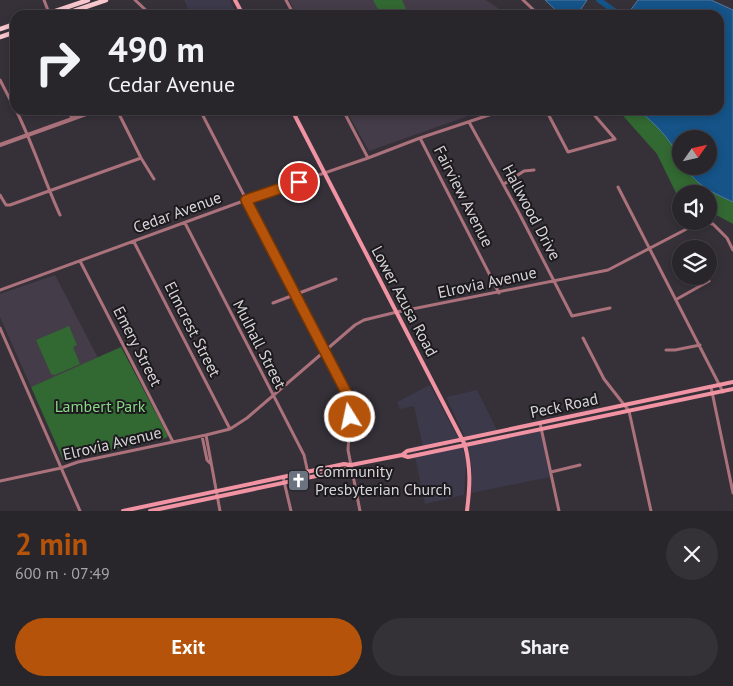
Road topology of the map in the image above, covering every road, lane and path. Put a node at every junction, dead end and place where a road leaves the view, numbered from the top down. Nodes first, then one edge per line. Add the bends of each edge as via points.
1 (88, 0) edge
2 (106, 0) edge
3 (135, 0) edge
4 (523, 0) edge
5 (61, 10) edge
6 (77, 10) edge
7 (146, 10) edge
8 (533, 10) edge
9 (0, 80) edge
10 (10, 99) edge
11 (18, 115) edge
12 (70, 115) edge
13 (81, 115) edge
14 (120, 115) edge
15 (203, 115) edge
16 (295, 115) edge
17 (346, 115) edge
18 (489, 115) edge
19 (549, 115) edge
20 (594, 115) edge
21 (72, 118) junction
22 (469, 122) junction
23 (28, 134) junction
24 (420, 138) junction
25 (0, 145) edge
26 (141, 158) junction
27 (368, 158) junction
28 (534, 170) dead end
29 (325, 173) junction
30 (154, 179) dead end
31 (504, 184) junction
32 (618, 186) dead end
33 (49, 192) junction
34 (0, 195) edge
35 (246, 200) junction
36 (60, 215) dead end
37 (185, 223) junction
38 (134, 242) junction
39 (650, 249) junction
40 (733, 250) edge
41 (80, 261) junction
42 (336, 280) dead end
43 (555, 280) junction
44 (702, 285) edge
45 (0, 290) edge
46 (499, 293) junction
47 (295, 295) junction
48 (677, 299) junction
49 (273, 303) dead end
50 (610, 308) dead end
51 (397, 312) junction
52 (0, 328) edge
53 (583, 338) dead end
54 (700, 345) junction
55 (666, 350) dead end
56 (324, 351) junction
57 (733, 382) edge
58 (720, 385) junction
59 (711, 387) junction
60 (733, 390) edge
61 (723, 392) junction
62 (712, 394) junction
63 (272, 395) junction
64 (625, 405) junction
65 (630, 411) junction
66 (540, 423) junction
67 (230, 429) junction
68 (542, 429) junction
69 (204, 436) junction
70 (462, 439) junction
71 (173, 442) junction
72 (465, 445) junction
73 (402, 455) junction
74 (351, 465) junction
75 (580, 465) dead end
76 (61, 468) junction
77 (308, 472) junction
78 (551, 472) junction
79 (284, 477) junction
80 (309, 478) junction
81 (0, 481) edge
82 (285, 482) junction
83 (216, 491) junction
84 (733, 494) edge
85 (217, 496) junction
86 (156, 504) junction
87 (157, 510) edge
88 (80, 511) edge
89 (123, 511) edge
90 (150, 511) edge
91 (220, 511) edge
92 (290, 511) edge
93 (360, 511) edge
94 (468, 511) edge
95 (559, 511) edge
96 (651, 511) edge

1 - 5 main road
2 - 6 main road
3 - 7 street
4 - 8 street
9 - 10 street
11 - 23 street
12 - 21 street
13 - 21 street
14 - 26 street
15 - 35 street
16 - 29 main road, Lower Azusa Road
17 - 27 street
18 - 22 street, Cedar Avenue
19 - 20 street via 568,152 615,139
21 - 23 street
22 - 24 street, Cedar Avenue
22 - 31 street, Hallwood Drive
23 - 25 street
23 - 33 street
24 - 27 street, Cedar Avenue
24 - 46 street, Fairview Avenue
26 - 30 street
26 - 33 street
27 - 29 street, Cedar Avenue
28 - 31 street
29 - 35 street, Cedar Avenue
29 - 51 main road, Lower Azusa Road
31 - 43 street, Hallwood Drive
32 - 39 street
33 - 34 street via 10,205 6,205
33 - 36 street
35 - 37 street, Cedar Avenue
35 - 47 street
37 - 38 street, Cedar Avenue
37 - 63 street, Mulhall Street
38 - 41 street, Cedar Avenue
38 - 67 street, Elmcrest Street
39 - 40 street, Elrovia Avenue via 700,222 713,224 727,238
39 - 43 street, Elrovia Avenue via 608,270
39 - 48 street
41 - 45 street, Cedar Avenue
41 - 71 street, Emery Street
42 - 47 street
43 - 46 street, Elrovia Avenue
43 - 50 street, Hallwood Drive via 572,316
44 - 48 street
46 - 51 street, Elrovia Avenue
47 - 49 street
47 - 56 street
48 - 54 street
51 - 56 street, Elrovia Avenue via 364,320
51 - 70 main road, Lower Azusa Road
52 - 76 street
53 - 64 street via 604,379
54 - 55 street
54 - 58 street
56 - 63 street, Elrovia Avenue
56 - 74 street via 346,392
57 - 58 main road, Peck Road
58 - 59 main road, Peck Road
58 - 61 street
59 - 62 street
59 - 64 main road, Peck Road
60 - 61 main road, Peck Road
61 - 62 main road, Peck Road
62 - 65 main road, Peck Road
62 - 84 street
63 - 67 street, Elrovia Avenue
63 - 77 street, Mulhall Street via 304,455
64 - 65 street
64 - 66 main road, Peck Road
65 - 68 main road, Peck Road
65 - 96 street
66 - 68 street
66 - 70 main road, Peck Road
67 - 69 street, Elrovia Avenue
68 - 72 main road, Peck Road
68 - 78 street
69 - 71 street, Elrovia Avenue
69 - 83 street
70 - 72 main road, Lower Azusa Road
70 - 73 main road, Peck Road via 407,451
71 - 76 street, Elrovia Avenue
72 - 73 main road, Peck Road via 408,457
72 - 94 main road, Lower Azusa Road via 470,478
73 - 74 main road, Peck Road
74 - 77 main road, Peck Road
74 - 80 main road, Peck Road via 347,469
74 - 93 street
75 - 78 street
76 - 81 street, Elrovia Avenue
76 - 88 street
77 - 79 main road, Peck Road
77 - 80 street, Mulhall Street
78 - 95 street
79 - 82 street
79 - 83 main road, Peck Road
80 - 82 main road, Peck Road
82 - 85 main road, Peck Road
82 - 92 street
83 - 85 street
83 - 86 main road, Peck Road
85 - 87 main road, Peck Road
85 - 91 street
86 - 87 street
86 - 89 main road, Peck Road
87 - 90 main road, Peck Road

